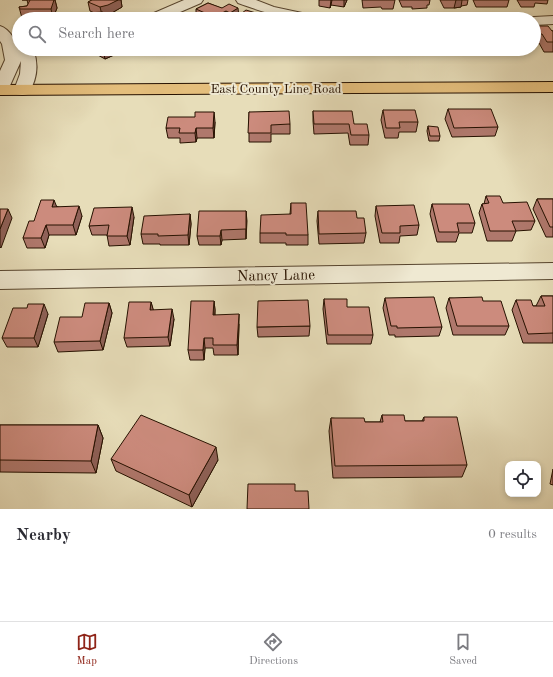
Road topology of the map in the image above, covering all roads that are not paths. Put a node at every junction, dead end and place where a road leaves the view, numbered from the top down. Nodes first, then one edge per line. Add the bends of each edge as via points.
1 (196, 0) edge
2 (243, 0) edge
3 (168, 12) edge
4 (277, 12) edge
5 (553, 20) edge
6 (541, 21) edge
7 (0, 25) edge
8 (0, 31) edge
9 (12, 36) edge
10 (12, 55) edge
11 (12, 56) edge
12 (28, 56) edge
13 (553, 88) edge
14 (0, 90) edge
15 (22, 90) junction
16 (553, 271) edge
17 (0, 280) edge

1 - 3 street
2 - 4 street
5 - 6 street
7 - 9 street
8 - 10 street via 10,44
11 - 14 street via 13,60
12 - 15 street via 30,72
13 - 15 main road, East County Line Road
14 - 15 main road, East County Line Road
16 - 17 street, Nancy Lane

